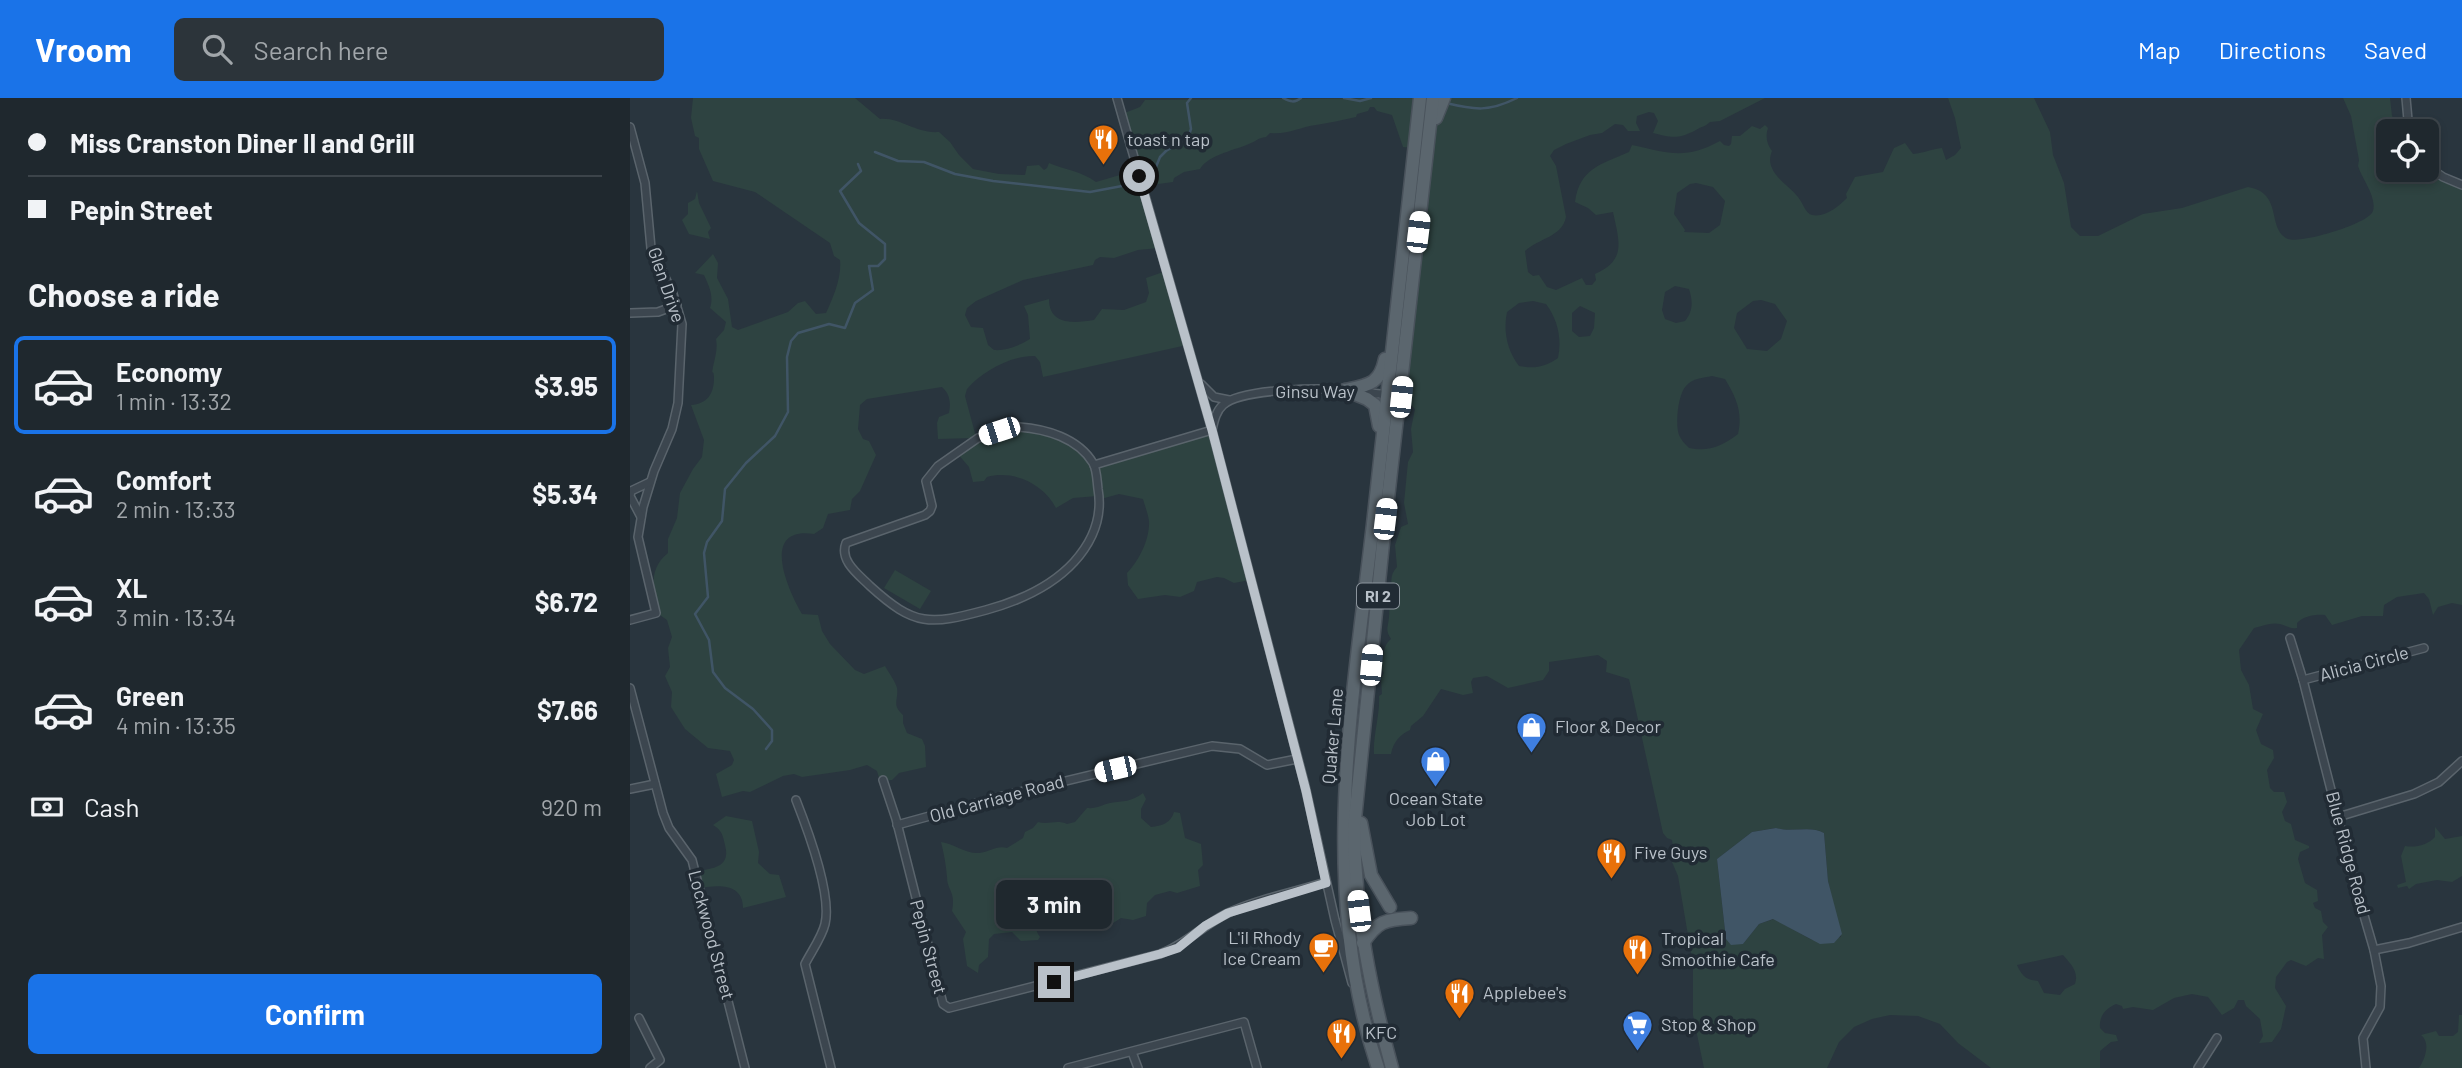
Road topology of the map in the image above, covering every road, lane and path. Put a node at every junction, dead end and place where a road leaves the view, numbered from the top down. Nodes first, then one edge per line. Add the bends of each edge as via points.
1 (1117, 98) edge
2 (1420, 98) edge
3 (2406, 98) edge
4 (1439, 100) edge
5 (2408, 119) edge
6 (630, 127) edge
7 (2439, 174) edge
8 (2462, 185) edge
9 (1399, 290) junction
10 (677, 305) junction
11 (630, 313) edge
12 (1196, 375) junction
13 (1345, 390) junction
14 (1394, 396) junction
15 (1229, 400) junction
16 (1212, 430) junction
17 (1380, 463) junction
18 (1094, 465) junction
19 (650, 482) junction
20 (641, 517) junction
21 (630, 620) edge
22 (2290, 638) dead end
23 (2424, 648) dead end
24 (2303, 680) junction
25 (630, 688) edge
26 (632, 705) edge
27 (1297, 759) junction
28 (2462, 761) edge
29 (883, 780) dead end
30 (654, 784) junction
31 (630, 789) edge
32 (1356, 795) junction
33 (796, 800) dead end
34 (2338, 817) junction
35 (897, 825) junction
36 (1326, 883) junction
37 (1391, 907) dead end
38 (1410, 918) dead end
39 (2462, 927) edge
40 (1363, 943) junction
41 (2374, 950) junction
42 (1359, 1001) junction
43 (639, 1018) dead end
44 (1383, 1035) junction
45 (2217, 1038) dead end
46 (1368, 1039) junction
47 (1132, 1052) junction
48 (650, 1068) edge
49 (746, 1068) edge
50 (831, 1068) edge
51 (1068, 1068) edge
52 (1138, 1068) edge
53 (1257, 1068) edge
54 (1378, 1068) edge
55 (1392, 1068) edge
56 (2198, 1068) edge
57 (2366, 1068) edge

1 - 12 street, Quaker Lane
2 - 9 main road, Quaker Lane / RI 2
3 - 5 street
4 - 14 main road, RI 2
6 - 10 street, Glen Drive via 645,183 651,248
7 - 8 street
9 - 13 main road via 1382,373 1377,380
9 - 14 main road, Quaker Lane / RI 2
10 - 11 street via 651,313
10 - 19 street, Glen Drive via 682,324 678,403
12 - 15 street via 1209,394
12 - 16 street, Quaker Lane
13 - 14 street, Ginsu Way
13 - 15 street, Ginsu Way via 1276,391
13 - 17 main road via 1375,405
14 - 17 main road, Quaker Lane / RI 2
14 - 32 main road, RI 2
15 - 16 street via 1218,410
16 - 18 street
16 - 27 street, Quaker Lane
17 - 42 main road, Quaker Lane / RI 2 via 1349,733 1343,839 1343,890
18 - 18 street via 1100,512 1089,541 1051,582 1010,603 954,619 915,618 873,588 845,557 846,543 930,511 926,481 930,474 978,438 1019,427 1042,430 1074,443
19 - 20 street, Glen Drive
19 - 20 street, Glen Drive via 631,491
20 - 21 street, Glen Drive via 638,537 656,612
22 - 24 street, Blue Ridge Road
23 - 24 street, Alicia Circle
24 - 34 street, Blue Ridge Road
25 - 26 street, Lockwood Street
26 - 30 street, Lockwood Street
27 - 35 street, Old Carriage Road via 1267,765 1240,749 1212,746
27 - 36 street, Quaker Lane
28 - 34 street via 2439,782 2414,794
29 - 35 street, Pepin Street
30 - 31 street
30 - 49 street, Lockwood Street via 669,828 692,860
32 - 37 main road via 1371,876
32 - 40 main road, RI 2 via 1354,842
33 - 50 street via 827,908 825,926 806,964
34 - 41 street, Blue Ridge Road
35 - 36 street, Pepin Street via 943,1004 949,1008 1160,954 1178,948 1228,913
36 - 42 street, Quaker Lane
38 - 40 main road via 1382,922
39 - 41 street
40 - 44 main road, RI 2
41 - 57 street, Blue Ridge Road via 2380,1007 2363,1038
42 - 46 main road, Quaker Lane / RI 2
43 - 48 street via 660,1060
44 - 46 main road
44 - 55 main road, RI 2
45 - 56 street
46 - 54 main road, Quaker Lane / RI 2
47 - 51 street
47 - 52 street
47 - 53 street via 1244,1022

